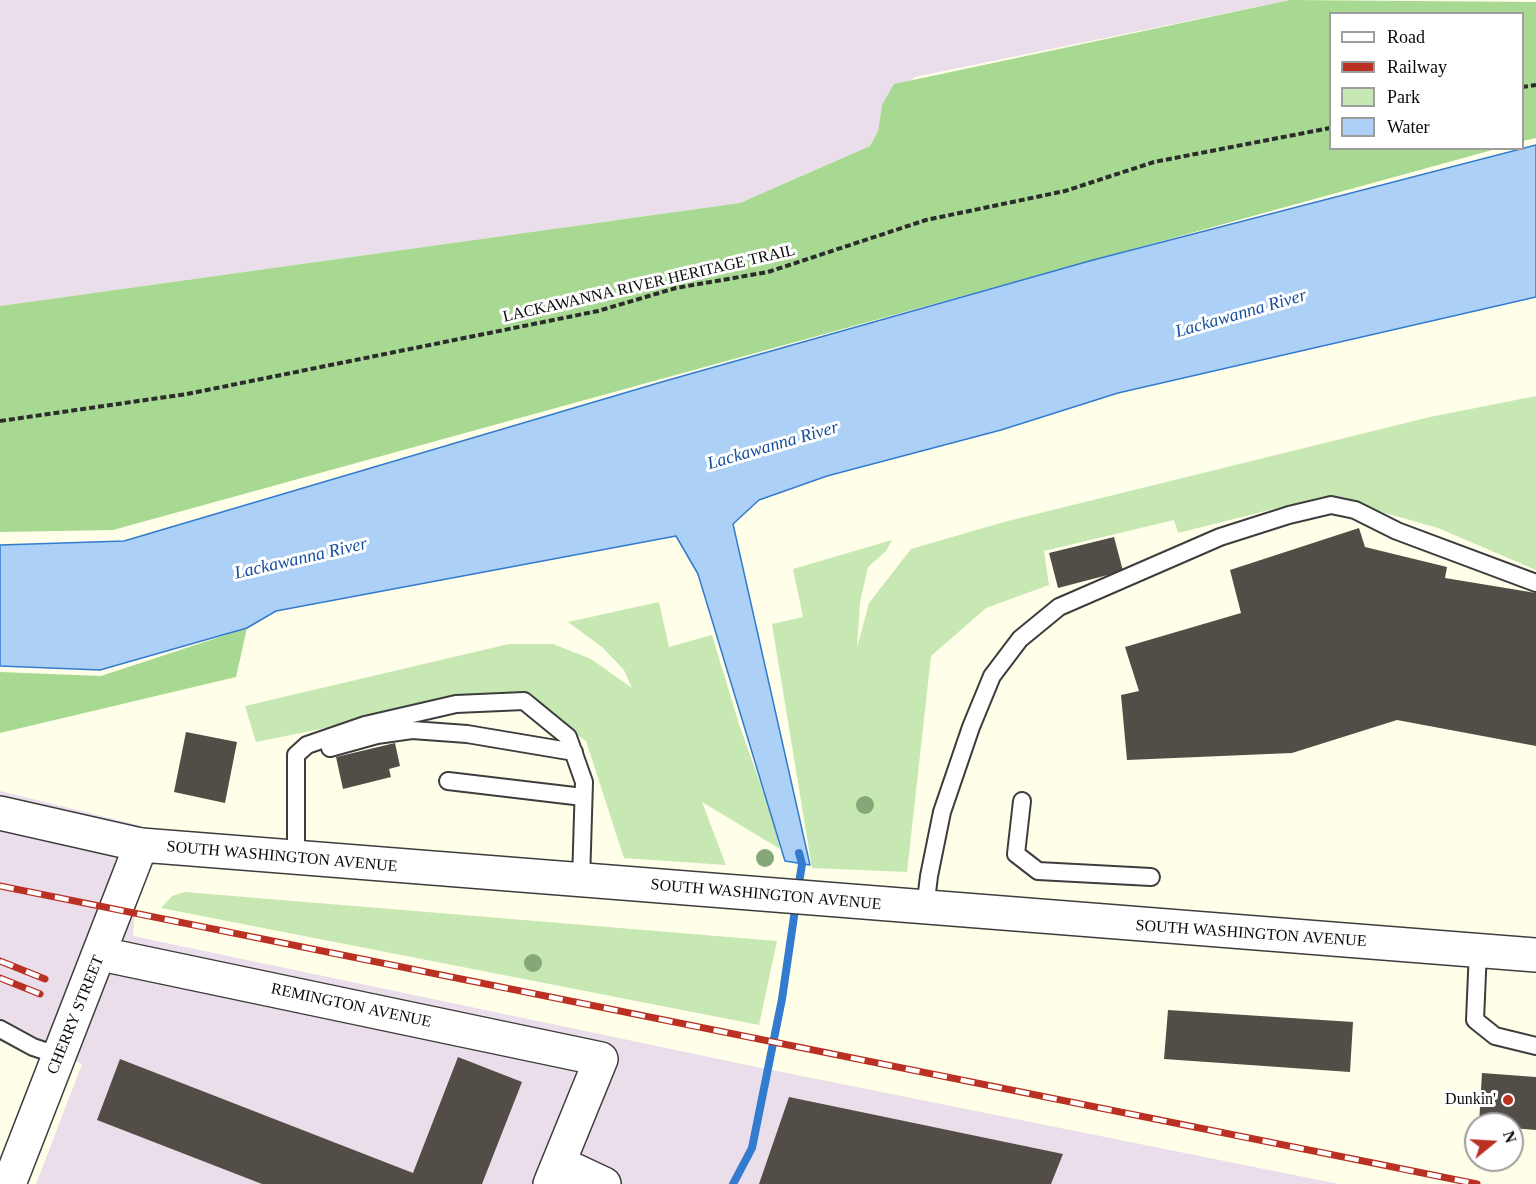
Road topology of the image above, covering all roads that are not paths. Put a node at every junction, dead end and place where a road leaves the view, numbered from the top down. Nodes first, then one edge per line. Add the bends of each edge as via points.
1 (1536, 583) edge
2 (574, 752) junction
3 (296, 755) junction
4 (448, 781) dead end
5 (584, 797) junction
6 (1022, 801) dead end
7 (0, 813) edge
8 (141, 845) junction
9 (296, 858) junction
10 (1151, 877) dead end
11 (581, 880) junction
12 (925, 909) junction
13 (1478, 950) junction
14 (100, 954) junction
15 (1536, 956) edge
16 (0, 1029) edge
17 (1536, 1046) edge
18 (60, 1056) junction
19 (554, 1173) edge
20 (9, 1184) edge
21 (604, 1184) edge

1 - 12 lane via 1397,531 1355,510 1331,505 1220,537 1059,607 1020,639 992,676 970,727 942,812
2 - 3 lane via 467,734 412,730
2 - 3 lane via 568,737 524,701 456,704 365,725 307,745
2 - 5 lane via 584,782
3 - 9 lane
4 - 5 lane
5 - 11 lane
6 - 10 lane via 1016,854 1038,870
7 - 8 street, SOUTH WASHINGTON AVENUE
8 - 9 street, SOUTH WASHINGTON AVENUE
8 - 14 street, CHERRY STREET
9 - 11 street, SOUTH WASHINGTON AVENUE
11 - 12 street, SOUTH WASHINGTON AVENUE
12 - 13 street, SOUTH WASHINGTON AVENUE
13 - 15 street, SOUTH WASHINGTON AVENUE
13 - 17 lane via 1475,1020 1495,1036
14 - 18 street, CHERRY STREET
14 - 19 street, REMINGTON AVENUE via 601,1059
16 - 18 lane
18 - 20 street, CHERRY STREET
19 - 21 street

